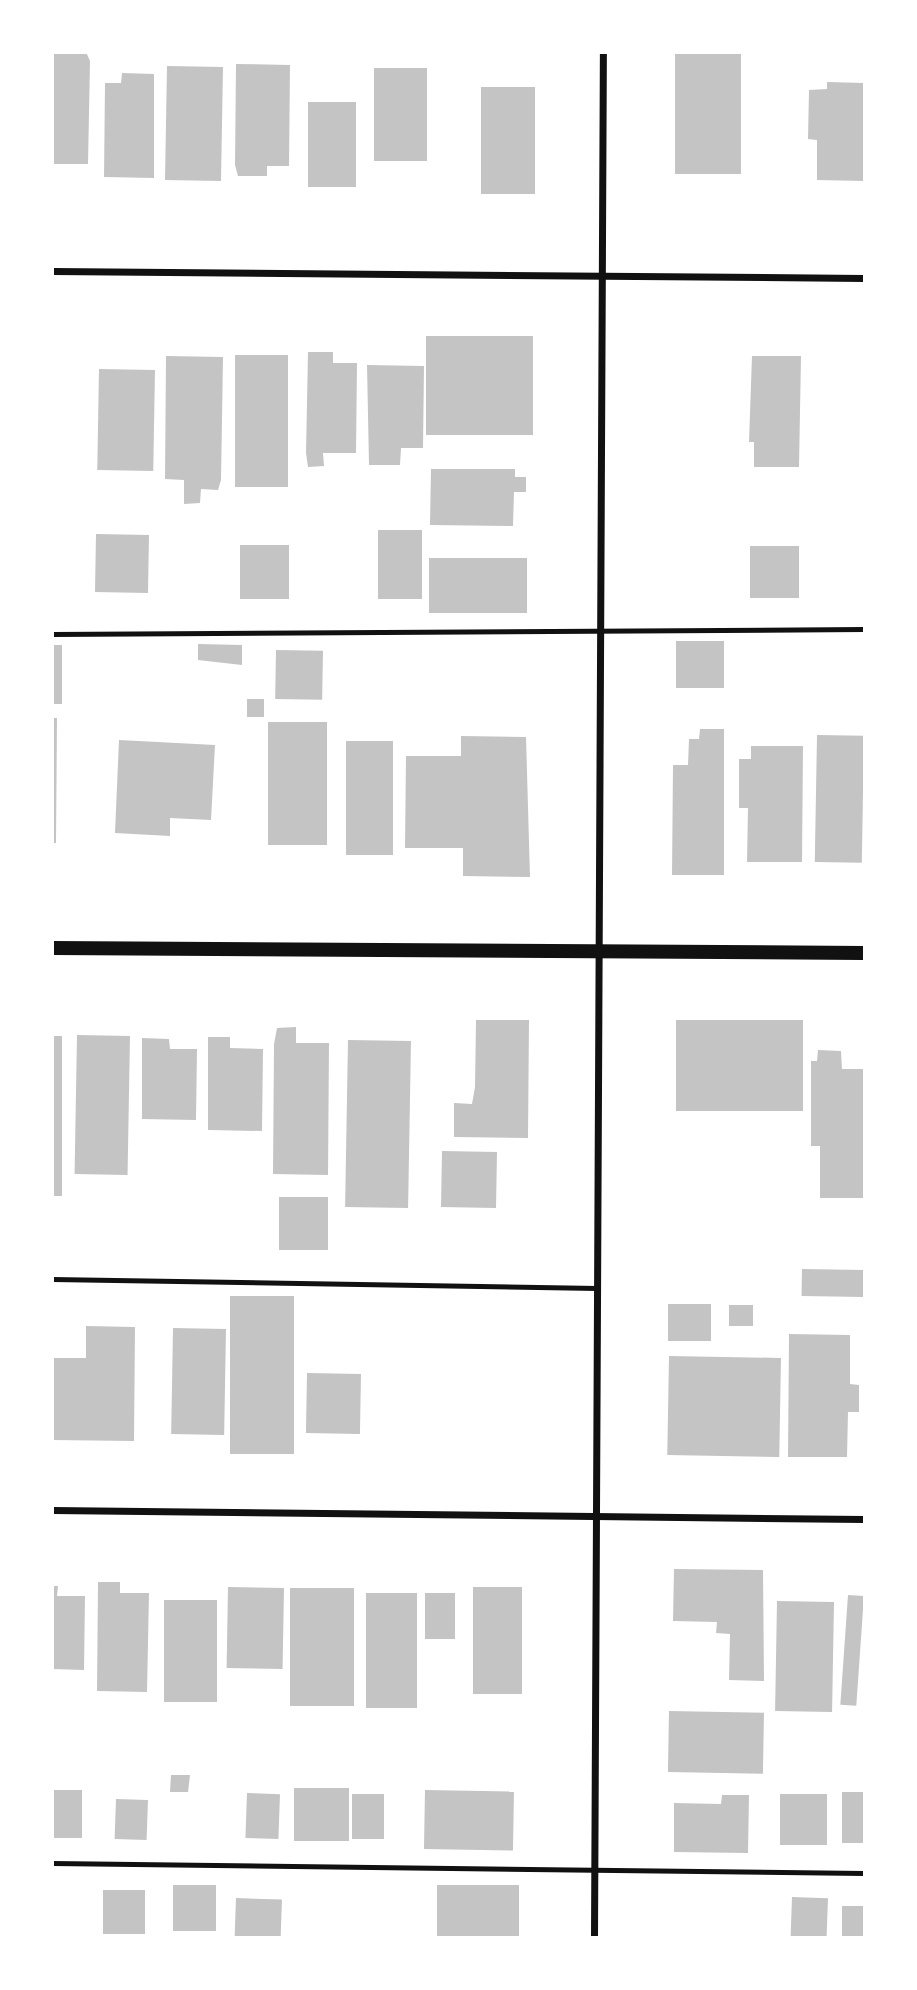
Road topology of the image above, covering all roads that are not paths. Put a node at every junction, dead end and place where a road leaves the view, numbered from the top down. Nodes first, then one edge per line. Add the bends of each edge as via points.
1 (603, 52) edge
2 (52, 271) edge
3 (604, 274) junction
4 (864, 278) edge
5 (598, 628) junction
6 (864, 629) edge
7 (52, 634) edge
8 (52, 948) edge
9 (596, 951) junction
10 (864, 953) edge
11 (52, 1279) edge
12 (597, 1288) junction
13 (52, 1510) edge
14 (597, 1516) junction
15 (864, 1519) edge
16 (52, 1863) edge
17 (595, 1870) junction
18 (864, 1873) edge
19 (594, 1937) edge

1 - 3 street
2 - 3 street
3 - 4 street
3 - 5 street
5 - 6 lane
5 - 7 lane
5 - 9 street
8 - 9 main road
9 - 10 main road
9 - 12 street
11 - 12 lane
12 - 14 street
13 - 14 street
14 - 15 street
14 - 17 street
16 - 17 lane
17 - 18 lane
17 - 19 street

